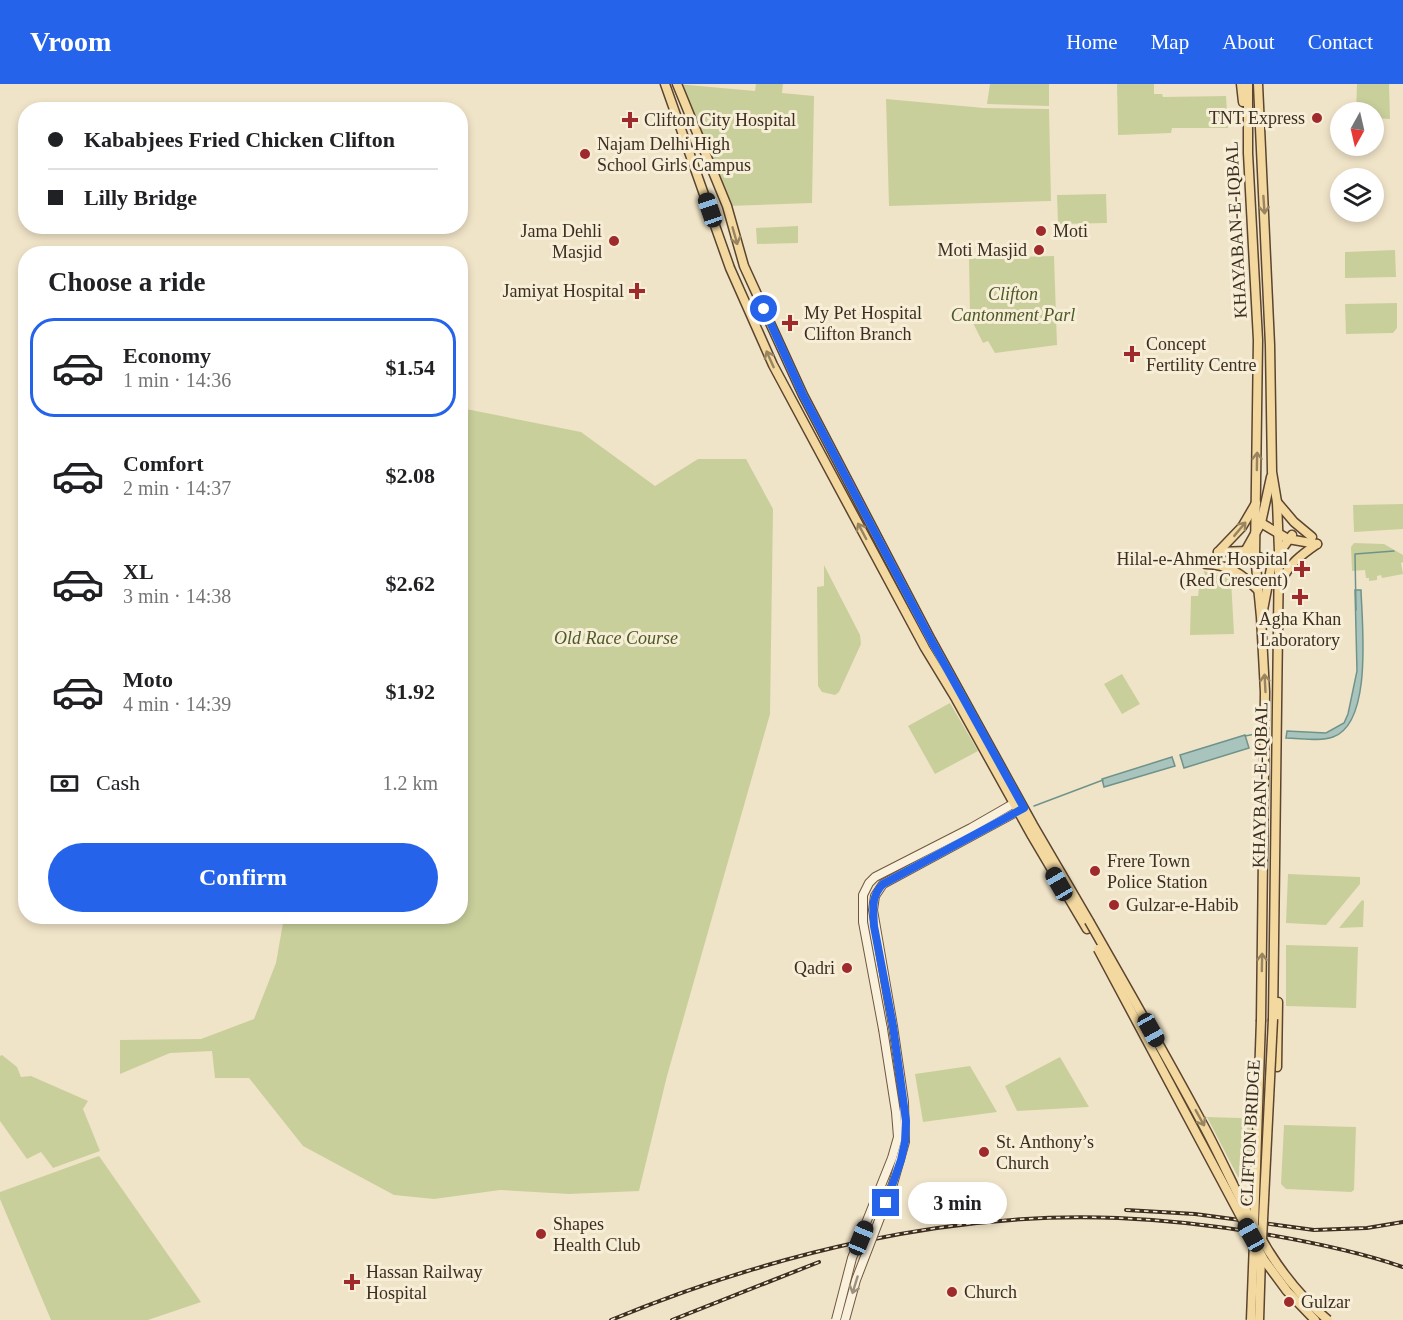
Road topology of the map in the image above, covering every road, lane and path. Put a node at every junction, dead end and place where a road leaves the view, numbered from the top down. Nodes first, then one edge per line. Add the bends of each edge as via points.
1 (665, 84) edge
2 (677, 84) edge
3 (1241, 84) edge
4 (1248, 84) edge
5 (1258, 84) edge
6 (1263, 84) edge
7 (1248, 153) junction
8 (1262, 180) junction
9 (843, 469) junction
10 (1272, 472) junction
11 (832, 476) junction
12 (1257, 501) junction
13 (1277, 502) junction
14 (1258, 521) junction
15 (1278, 533) junction
16 (1255, 534) junction
17 (1290, 537) junction
18 (1315, 541) junction
19 (1279, 551) junction
20 (1244, 554) junction
21 (1255, 555) junction
22 (1206, 564) dead end
23 (1276, 565) junction
24 (1279, 586) junction
25 (1258, 591) junction
26 (1261, 616) junction
27 (1008, 793) junction
28 (1019, 805) junction
29 (998, 812) junction
30 (1088, 925) junction
31 (1273, 960) junction
32 (1273, 1019) joint
33 (1261, 1020) joint
34 (1276, 1067) dead end
35 (836, 1320) edge
36 (845, 1320) edge
37 (1251, 1320) edge
38 (1258, 1320) edge
39 (1315, 1320) edge
40 (1328, 1320) edge

11 -> 1 main road via 773,365 730,268
2 -> 9 main road via 727,206 744,266 803,395
3 - 7 main road
4 - 7 main road, KHAYABAN-E-IQBAL
5 - 8 main road, KHAYABAN-E-IQBAL
6 - 8 main road
12 -> 7 main road, KHAYABAN-E-IQBAL via 1258,340
8 -> 10 main road, KHAYABAN-E-IQBAL
9 - 11 main road
9 - 28 main road
10 - 13 main road, KHAYABAN-E-IQBAL
10 - 14 main road
27 -> 11 main road
12 - 14 main road, KHAYABAN-E-IQBAL
20 -> 12 main road via 1218,552 1242,527
13 - 15 main road, KHAYABAN-E-IQBAL
13 - 18 main road
14 - 15 main road
14 - 16 main road, KHAYABAN-E-IQBAL
15 - 17 main road
15 - 19 main road, KHAYABAN-E-IQBAL
16 - 20 main road
16 - 21 main road, KHAYABAN-E-IQBAL
17 - 18 main road
17 - 19 main road
18 - 24 main road via 1292,564
19 - 23 main road, KHAYBAN-E-IQBAL
20 - 21 main road
21 - 23 main road
21 - 25 main road, KHAYBAN-E-IQBAL
22 - 25 main road via 1235,571
23 - 24 main road, KHAYBAN-E-IQBAL
23 - 26 main road
24 - 31 main road, KHAYBAN-E-IQBAL
25 - 26 main road, KHAYBAN-E-IQBAL
33 -> 26 main road, KHAYBAN-E-IQBAL via 1265,692
27 - 28 main road
27 - 29 main road
28 - 29 main road
28 - 30 main road
28 -> 36 main road, bridge via 883,884 875,896 874,926 904,1102 905,1142
29 - 35 main road, bridge via 875,877 863,895 863,922 898,1137 852,1258
30 - 39 main road, bridge via 1264,1260
30 -> 40 main road, bridge via 1201,1119 1267,1250 1292,1285
31 - 32 main road, KHAYBAN-E-IQBAL
31 - 34 main road via 1278,988
32 - 38 main road, CLIFTON BRIDGE, bridge
33 - 37 main road, CLIFTON BRIDGE, bridge

